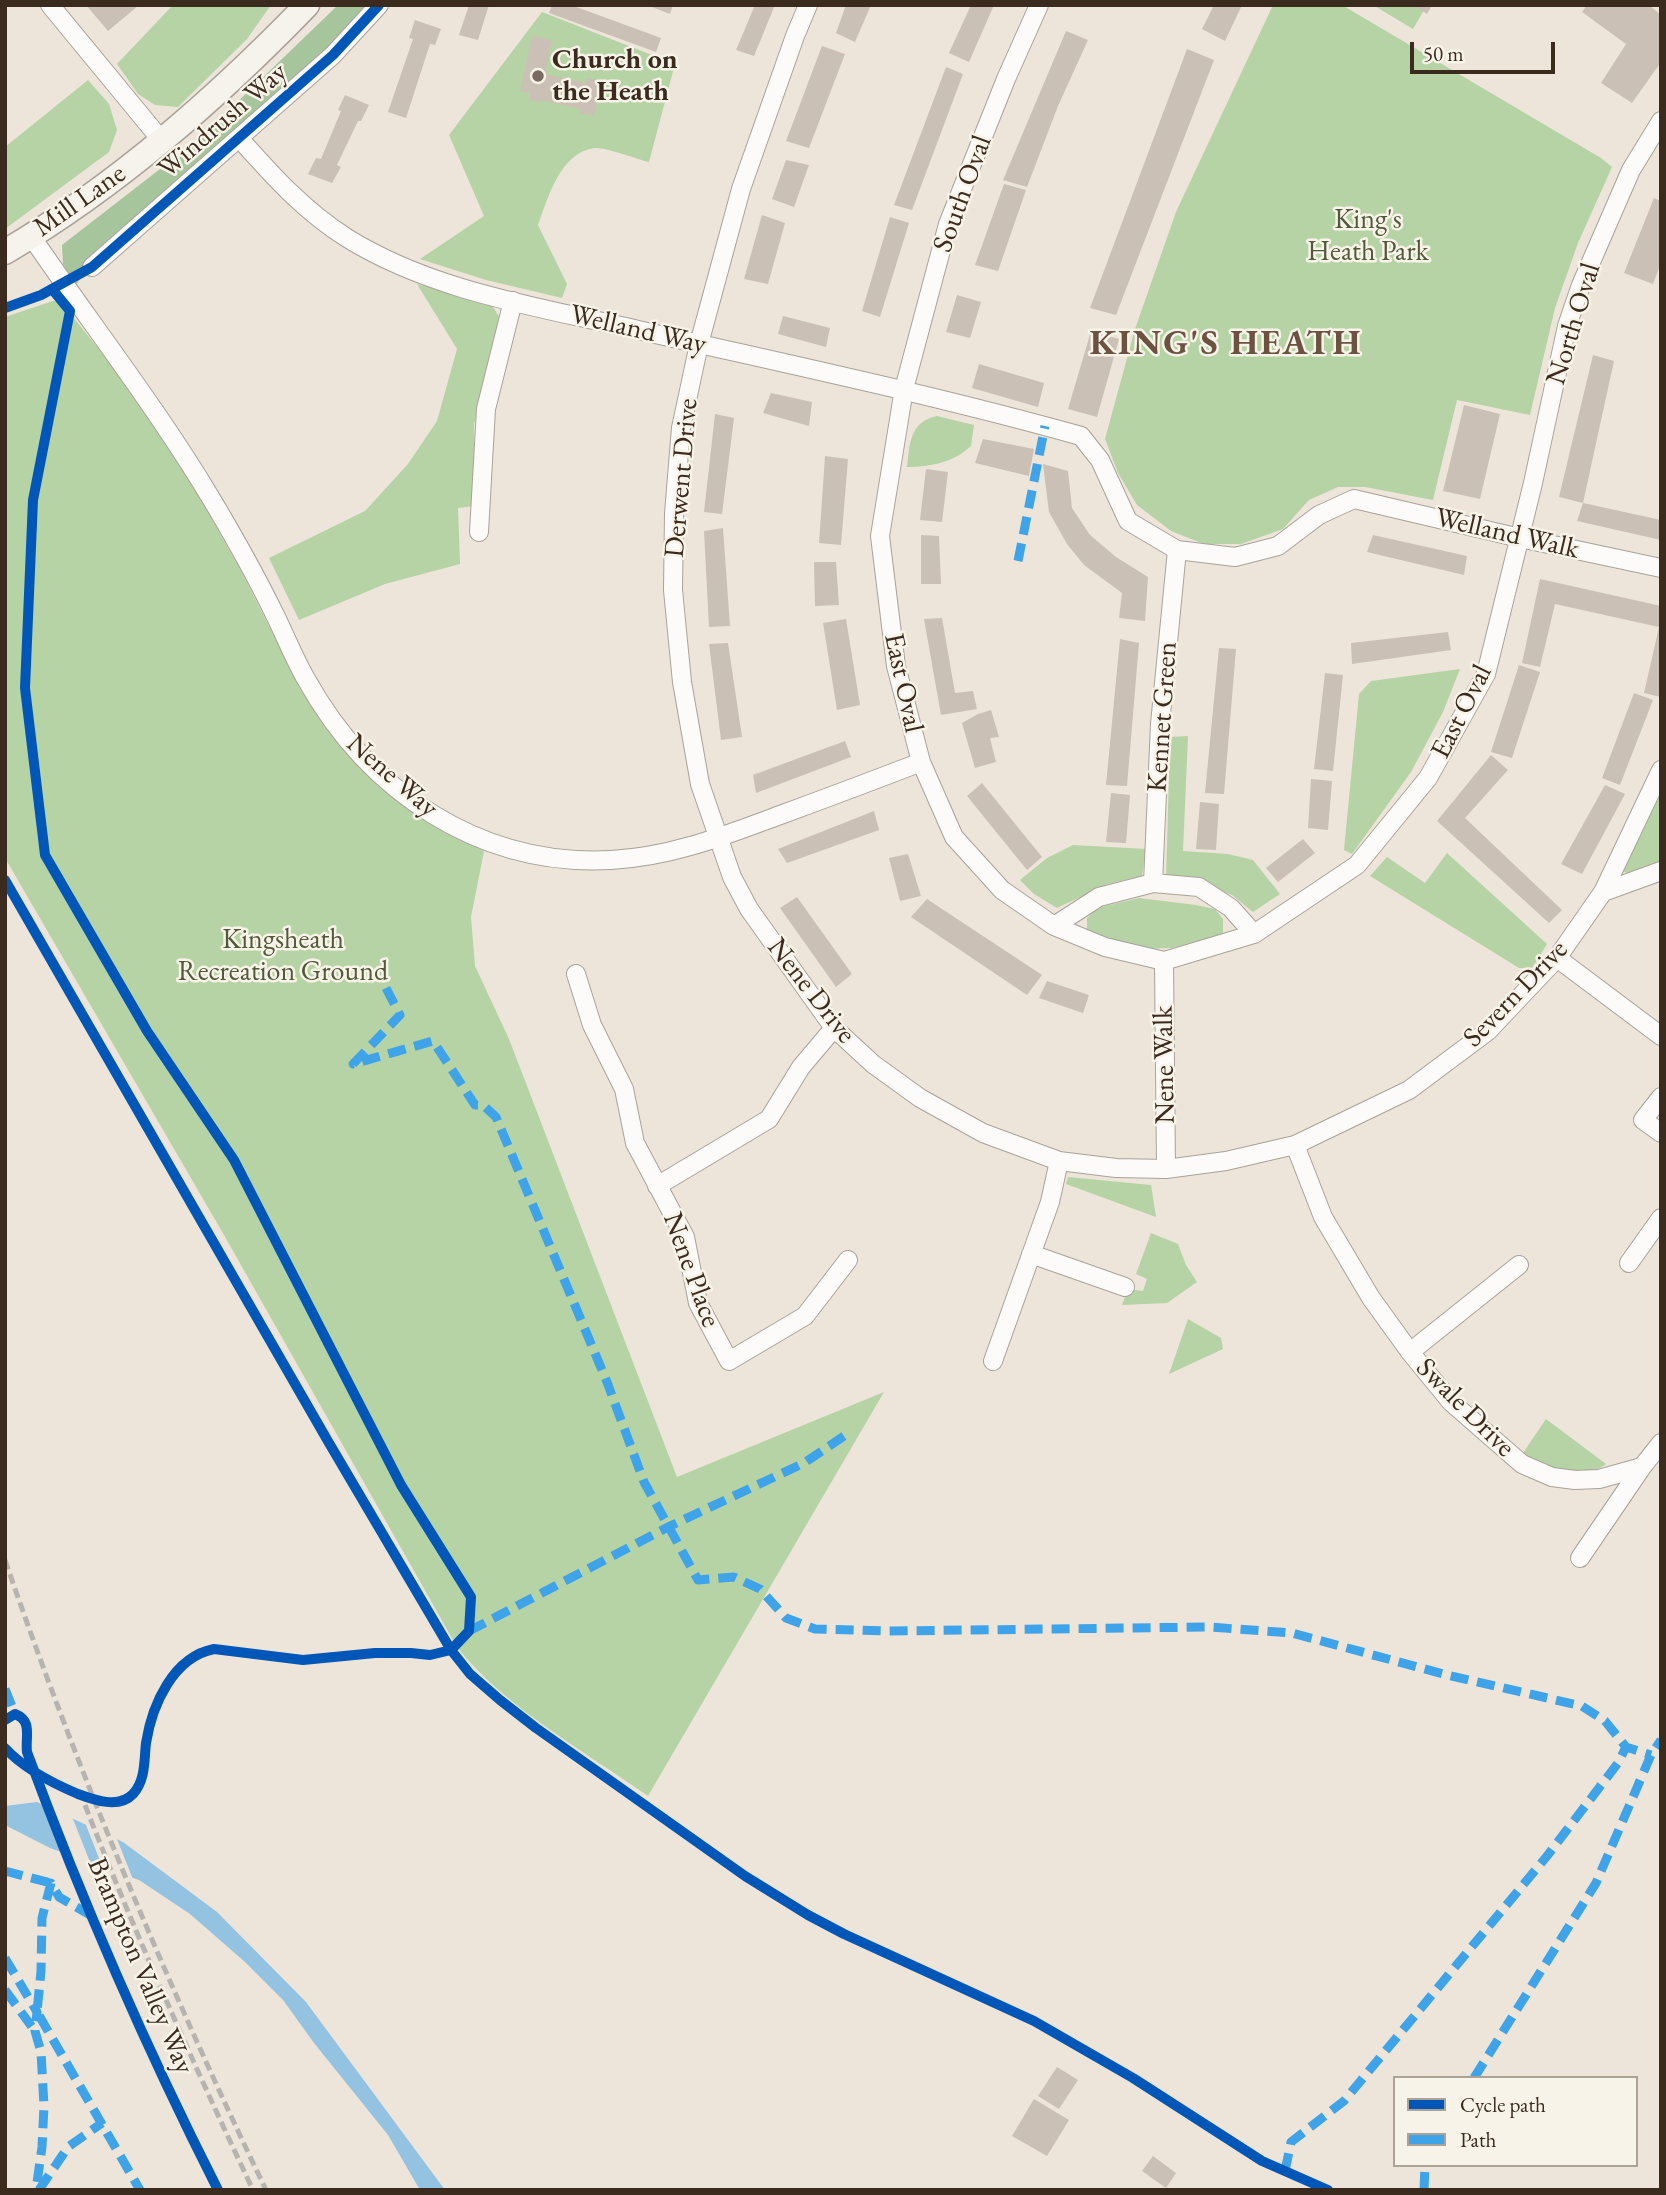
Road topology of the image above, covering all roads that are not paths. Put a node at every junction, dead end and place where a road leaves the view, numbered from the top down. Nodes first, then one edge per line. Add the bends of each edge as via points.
1 (50, 5) edge
2 (307, 5) edge
3 (379, 5) edge
4 (808, 5) edge
5 (1039, 5) edge
6 (1661, 121) edge
7 (239, 138) junction
8 (162, 141) junction
9 (31, 236) junction
10 (5, 252) edge
11 (92, 267) dead end
12 (513, 301) junction
13 (699, 344) junction
14 (904, 389) junction
15 (479, 532) dead end
16 (1520, 538) junction
17 (1177, 550) junction
18 (1661, 568) edge
19 (921, 762) junction
20 (1661, 770) edge
21 (717, 838) junction
22 (1661, 872) edge
23 (1153, 883) junction
24 (1603, 892) junction
25 (1054, 926) junction
26 (1254, 934) junction
27 (1557, 958) junction
28 (1164, 961) junction
29 (576, 974) dead end
30 (834, 1028) junction
31 (1661, 1036) edge
32 (1661, 1097) edge
33 (1661, 1133) edge
34 (1295, 1145) junction
35 (1059, 1161) junction
36 (1167, 1169) junction
37 (657, 1186) junction
38 (1661, 1218) edge
39 (1031, 1254) junction
40 (848, 1260) dead end
41 (1629, 1263) dead end
42 (1520, 1265) dead end
43 (1125, 1287) dead end
44 (1410, 1352) junction
45 (993, 1361) dead end
46 (1661, 1443) edge
47 (1642, 1467) junction
48 (1580, 1558) dead end

1 - 8 street
2 - 8 street, Mill Lane
3 - 7 street, Windrush Way via 333,55
4 - 13 street, Derwent Drive via 741,189
5 - 14 street, South Oval via 948,224
6 - 16 street, North Oval via 1631,170 1567,326
7 - 11 street, Windrush Way
7 - 12 street, Welland Way via 296,200 348,238 425,277
8 - 9 street, Mill Lane
9 - 10 street, Mill Lane
9 - 21 street, Nene Way via 189,463 246,560 307,682 338,728 374,769 439,819 511,850 566,860 610,860 677,851
12 - 13 street, Welland Way
12 - 15 street via 486,409
13 - 14 street, Welland Way
13 - 21 street, Derwent Drive via 681,428 673,590 689,729
14 - 17 street, Welland Way via 1081,436 1100,460 1128,521
14 - 19 street, East Oval via 880,536 896,666
16 - 17 street, Welland Walk via 1353,499 1319,515 1278,546 1235,557
16 - 18 street, Welland Walk
16 - 26 street, East Oval via 1486,674 1429,778 1357,865
17 - 23 street, Kennet Green via 1160,724
19 - 21 street, Nene Way
19 - 25 street, East Oval via 954,837 1002,890
20 - 24 street, Severn Drive
21 - 30 street, Nene Drive via 749,909
22 - 24 street
23 - 25 street via 1099,897
23 - 26 street via 1199,887 1231,908
24 - 27 street, Severn Drive
25 - 28 street, East Oval via 1105,947
26 - 28 street, East Oval
27 - 31 street
27 - 34 street, Severn Drive via 1488,1031 1409,1090
28 - 36 street, Nene Walk
29 - 37 street, Nene Place via 592,1025 624,1088 635,1143
30 - 35 street, Nene Drive via 873,1065 920,1098 983,1133
30 - 37 street, Nene Place via 801,1067 769,1119
32 - 33 street via 1643,1121
34 - 36 street, Nene Drive
34 - 44 street, Swale Drive via 1323,1217 1371,1298
35 - 36 street, Nene Drive
35 - 39 street
37 - 40 street, Nene Place via 685,1237 698,1303 729,1361 804,1316
38 - 41 street
39 - 43 street
39 - 45 street
42 - 44 street, Swale Drive
44 - 47 street, Swale Drive via 1451,1402 1522,1464 1552,1477 1575,1480 1599,1479
46 - 47 street
47 - 48 street

